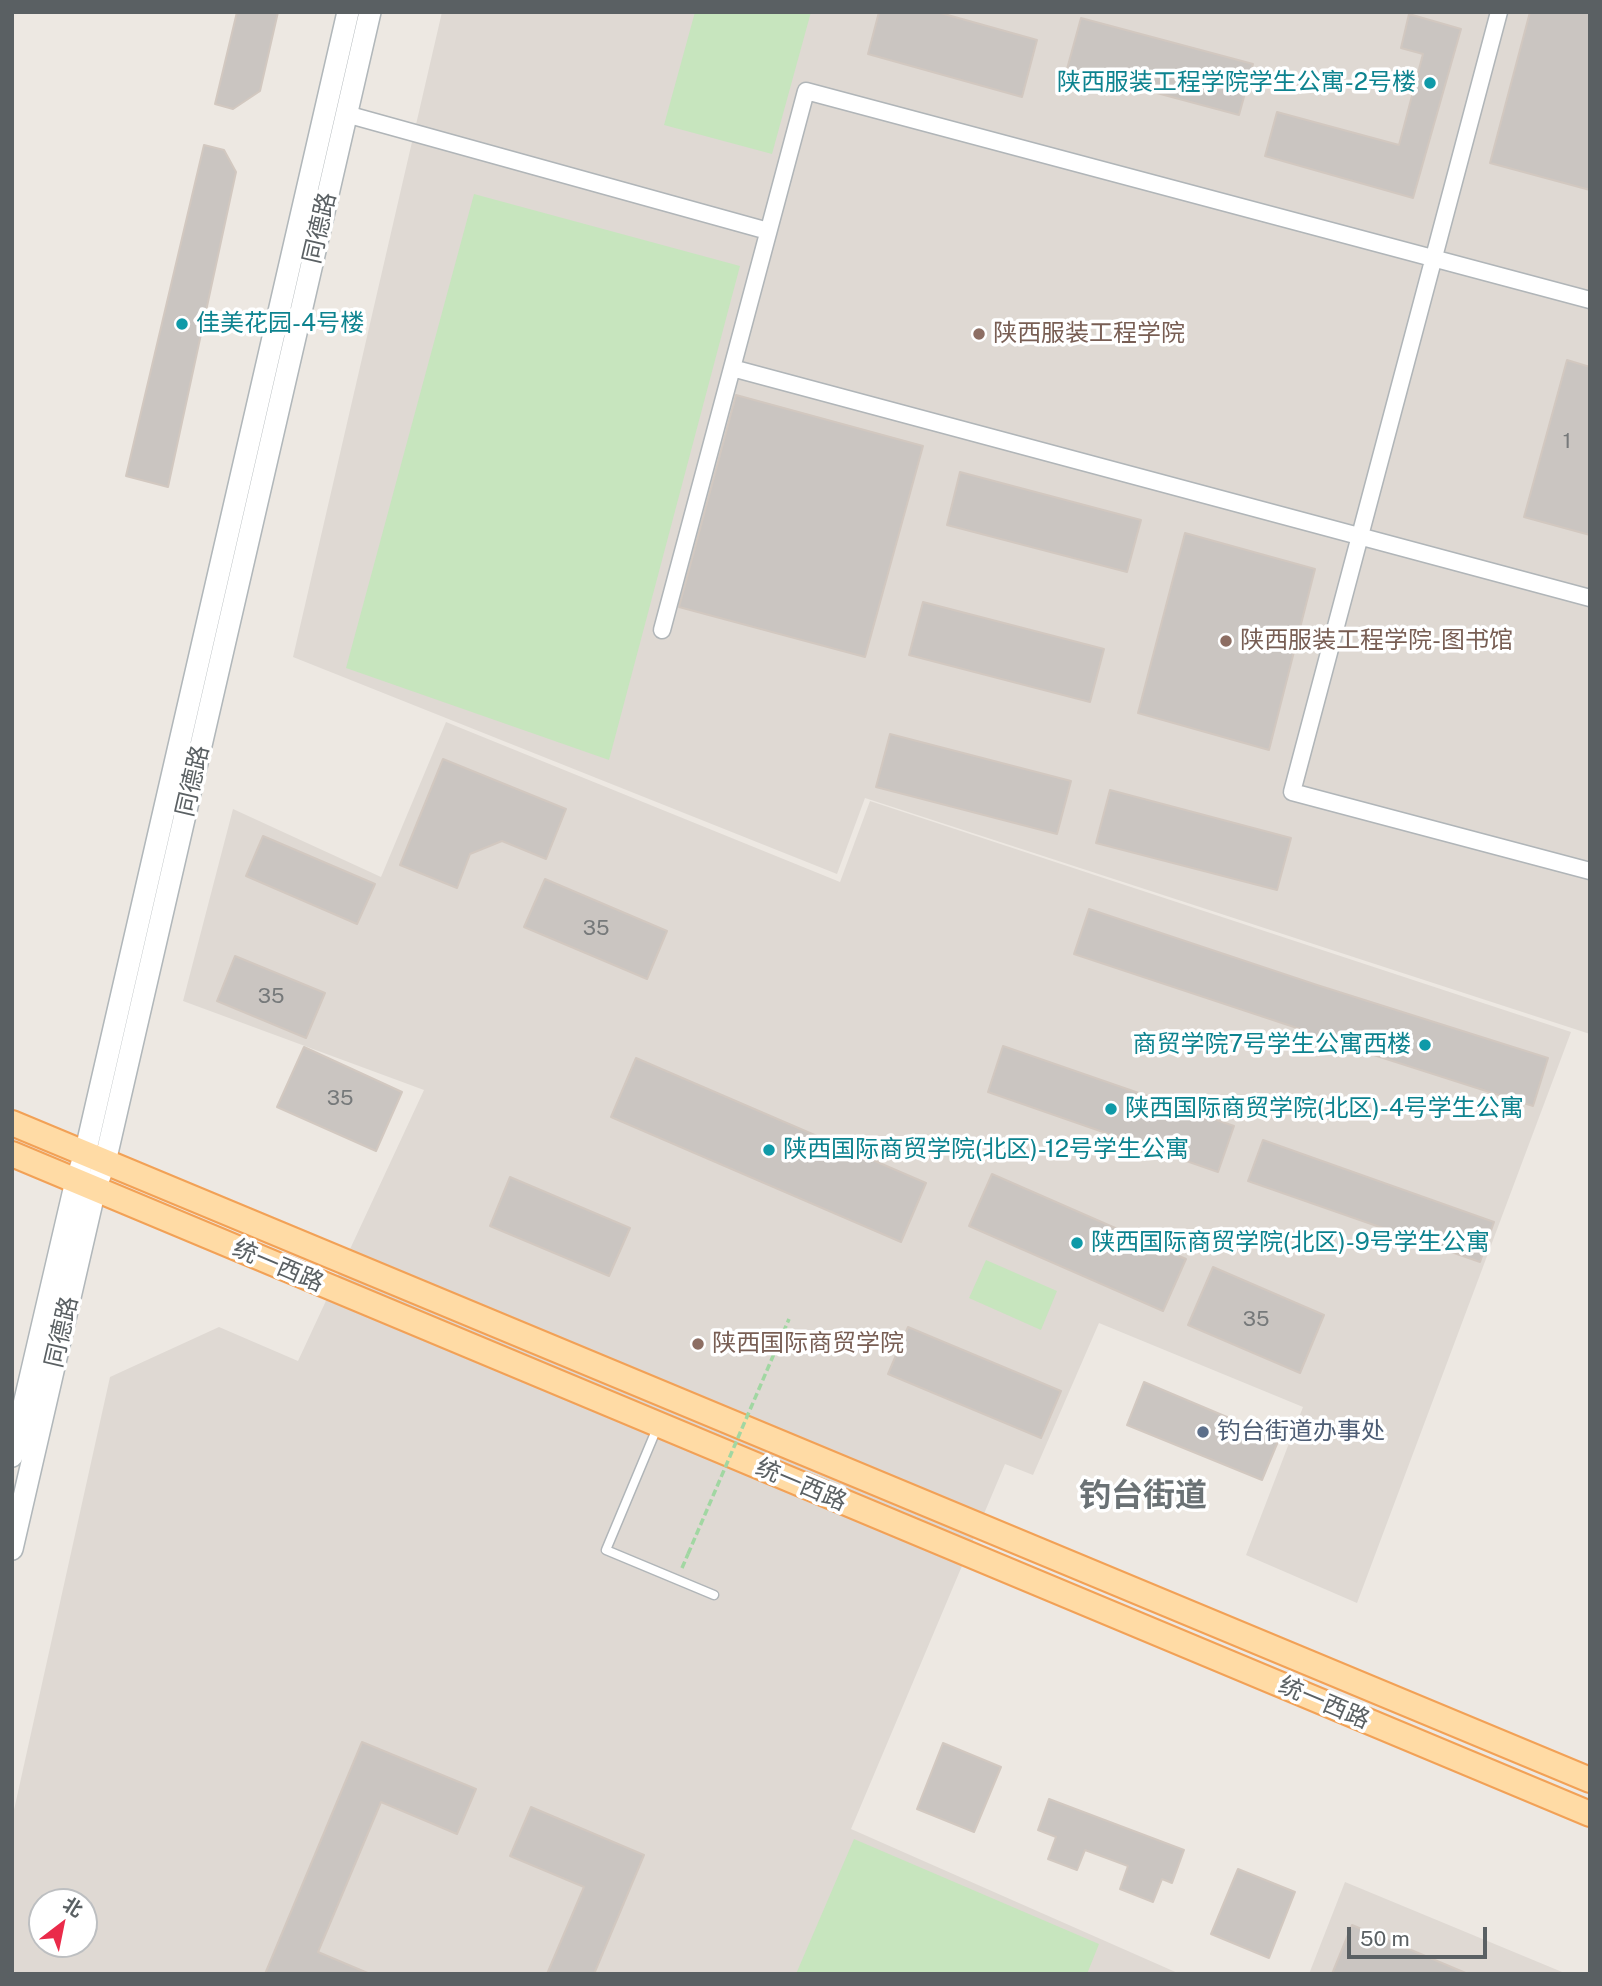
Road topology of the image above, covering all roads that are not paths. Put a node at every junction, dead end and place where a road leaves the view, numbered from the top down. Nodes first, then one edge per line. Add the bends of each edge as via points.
1 (348, 12) edge
2 (370, 12) edge
3 (1499, 12) edge
4 (346, 114) junction
5 (768, 232) junction
6 (1433, 258) junction
7 (1590, 300) edge
8 (732, 368) junction
9 (1360, 536) junction
10 (1590, 598) edge
11 (663, 631) dead end
12 (1590, 871) edge
13 (12, 1123) edge
14 (12, 1154) edge
15 (95, 1158) junction
16 (85, 1185) junction
17 (658, 1425) junction
18 (12, 1456) edge
19 (12, 1549) edge
20 (714, 1595) dead end
21 (1590, 1780) edge
22 (1590, 1814) edge

1 - 15 street, 同德路
2 - 4 street, 同德路
3 - 6 street
4 - 5 street
4 - 15 street, 同德路
5 - 6 street via 806,91
5 - 8 street
6 - 7 street
6 - 9 street
8 - 9 street
8 - 11 street
9 - 10 street
9 - 12 street via 1292,792
13 - 15 main road, 统一西路
14 - 16 main road, 统一西路
15 - 16 street, 同德路
15 - 21 main road, 统一西路
16 - 17 main road, 统一西路
16 - 18 street, 同德路
16 - 19 street, 同德路
17 - 20 lane via 606,1550
17 - 22 main road, 统一西路

